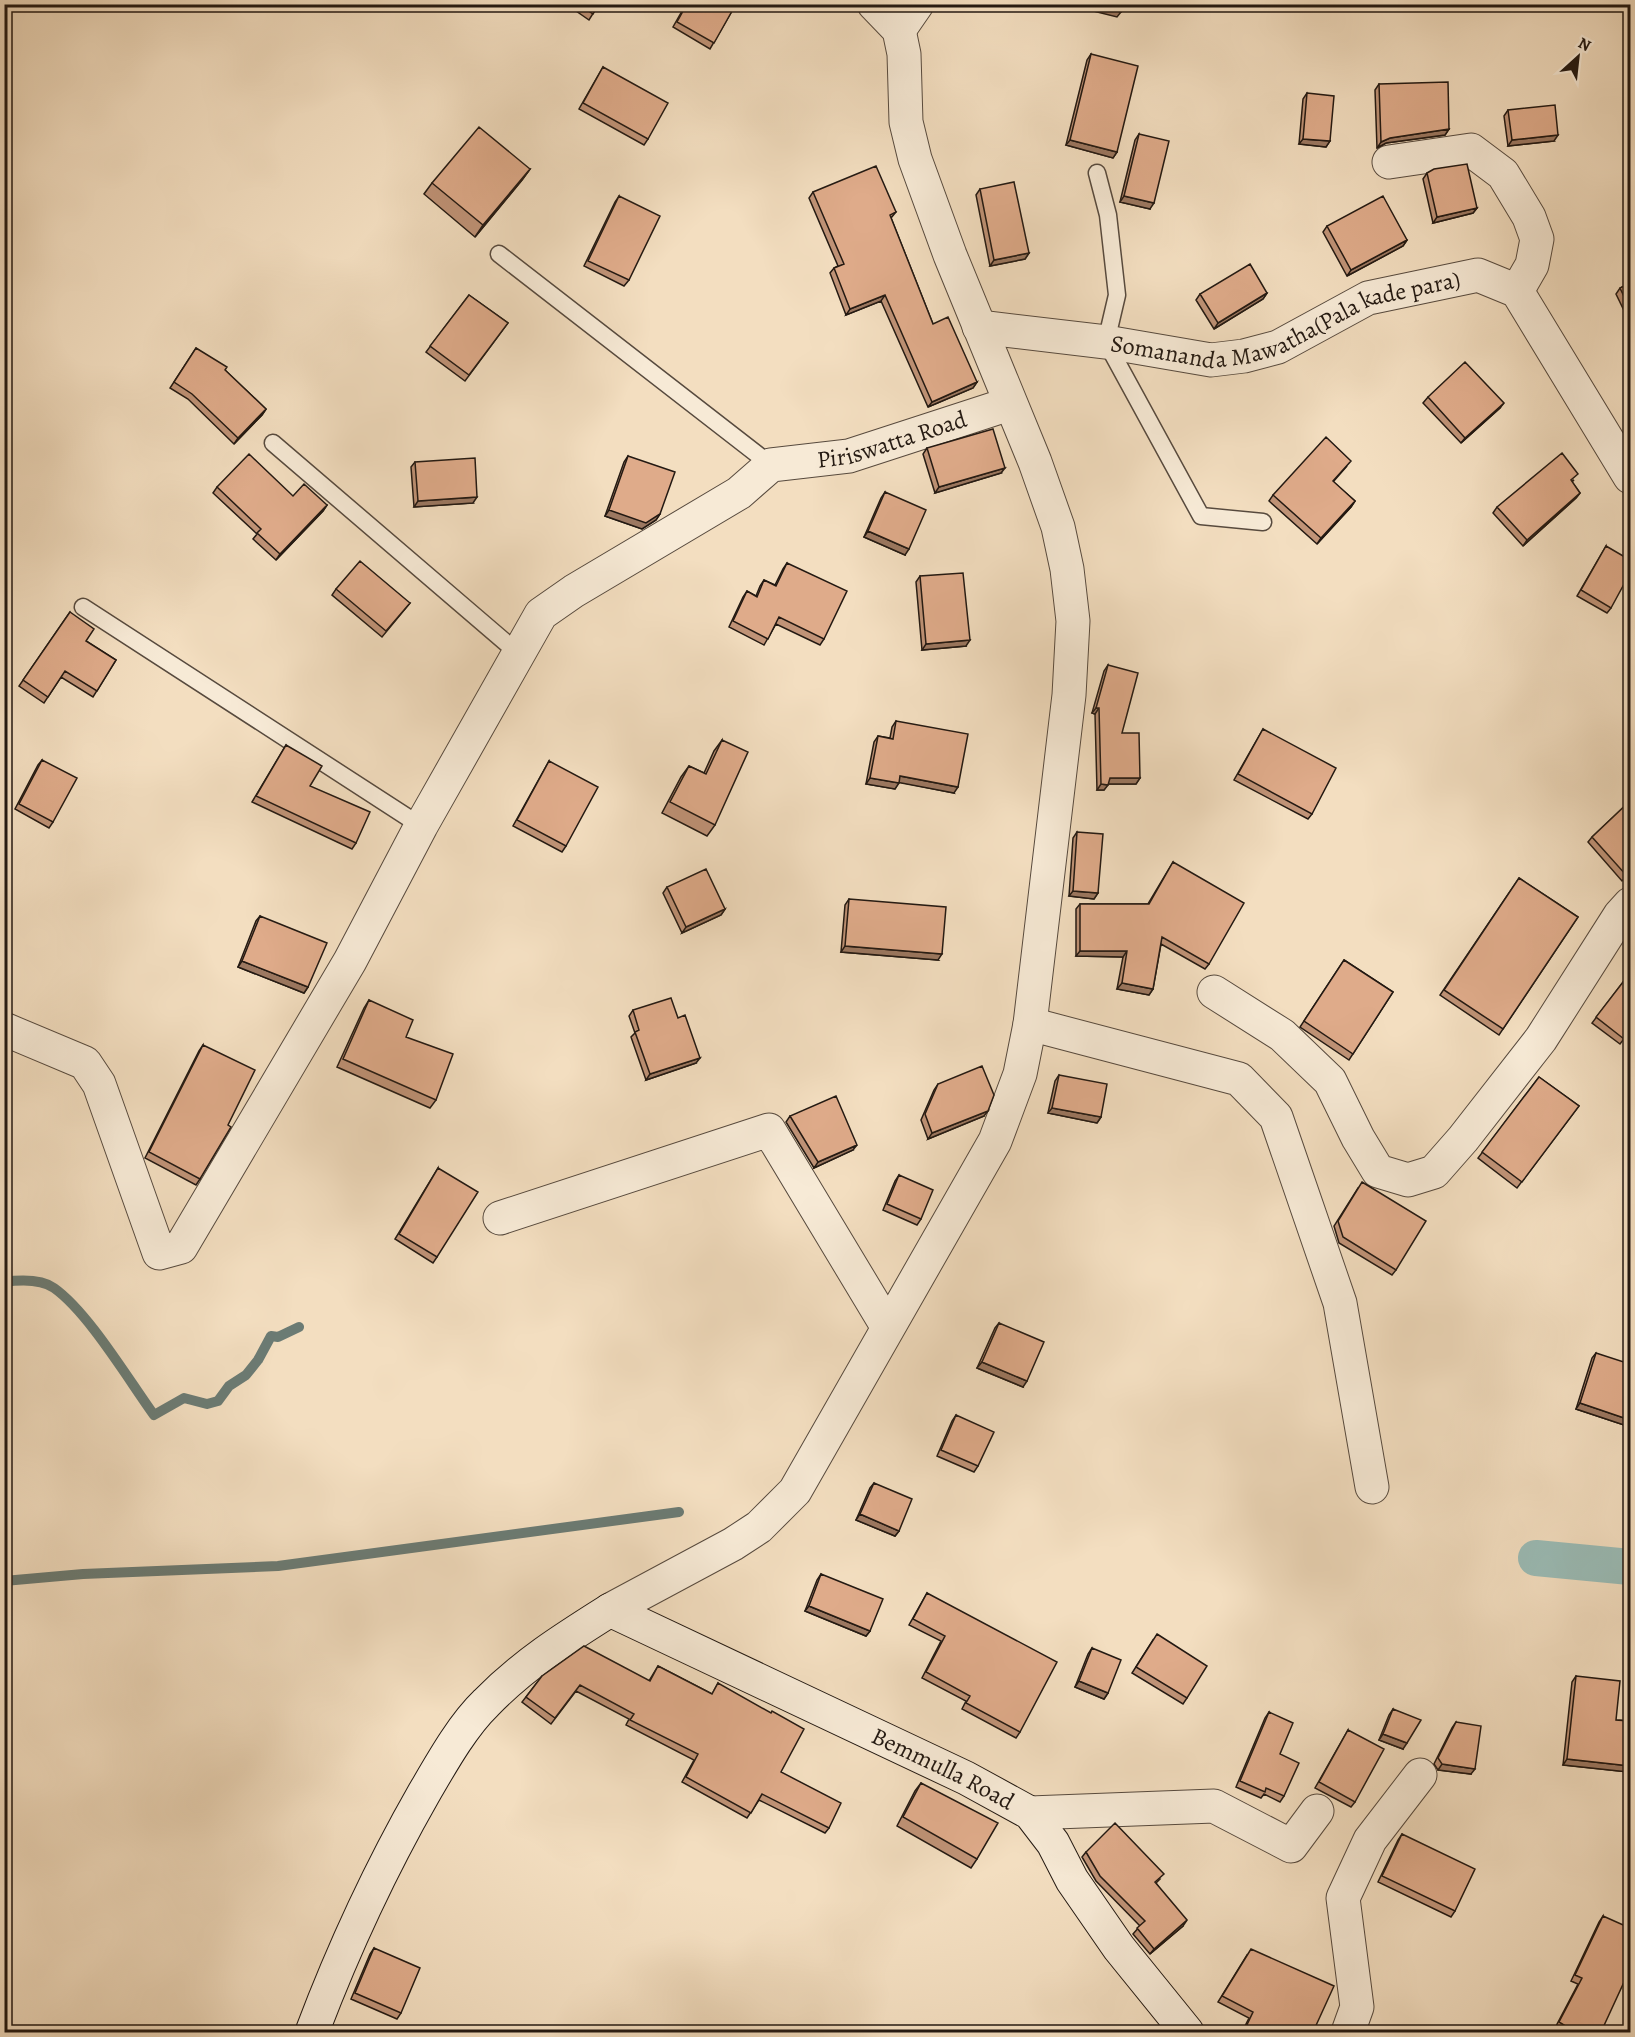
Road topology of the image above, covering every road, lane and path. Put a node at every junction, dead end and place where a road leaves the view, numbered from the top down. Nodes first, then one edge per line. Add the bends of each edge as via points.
1 (874, 4) edge
2 (908, 17) edge
3 (1389, 162) dead end
4 (1097, 173) dead end
5 (499, 254) dead end
6 (1517, 291) junction
7 (979, 327) junction
8 (1106, 342) junction
9 (1009, 404) junction
10 (273, 443) dead end
11 (771, 465) junction
12 (1630, 477) edge
13 (1263, 522) dead end
14 (83, 607) dead end
15 (518, 653) junction
16 (421, 826) junction
17 (1630, 904) edge
18 (1214, 992) dead end
19 (1030, 1024) junction
20 (4, 1029) edge
21 (500, 1218) dead end
22 (887, 1326) junction
23 (1372, 1487) dead end
24 (610, 1610) junction
25 (1420, 1775) dead end
26 (1317, 1811) dead end
27 (1030, 1813) junction
28 (312, 2032) edge
29 (1187, 2032) edge
30 (1348, 2032) edge

1 - 2 street
2 - 7 street via 904,54 906,122 915,159
3 - 6 street via 1471,150 1503,174 1537,239 1532,265
4 - 8 lane via 1108,216 1117,295
5 - 11 lane
6 - 8 street, Somananda Mawatha(Pala kade para) via 1478,275 1368,298 1278,348 1244,356 1211,360
6 - 12 street
7 - 8 street, Somananda Mawatha(Pala kade para)
7 - 9 street
8 - 13 lane via 1201,516
9 - 11 street, Piriswatta Road via 849,456
9 - 19 street via 1058,527 1073,621 1069,695
10 - 15 lane
11 - 15 street via 739,493 582,585 541,614
14 - 16 lane
15 - 16 street
16 - 20 street via 350,961 181,1247 159,1253 99,1084 85,1063
17 - 18 street via 1541,1039 1463,1139 1434,1172 1408,1180 1378,1171 1330,1081 1282,1035
19 - 22 street via 1020,1074 995,1141
19 - 23 street via 1239,1079 1276,1117 1340,1303
21 - 22 street via 769,1130
22 - 24 street via 795,1491 759,1527 733,1544
24 - 27 street, Bemmulla Road via 966,1778
24 - 28 street via 536,1656 484,1704 440,1765 400,1835 345,1948
25 - 30 street via 1370,1840 1343,1898 1357,2007
26 - 27 street via 1291,1846 1214,1806
27 - 29 street, Bemmulla Road via 1119,1948

